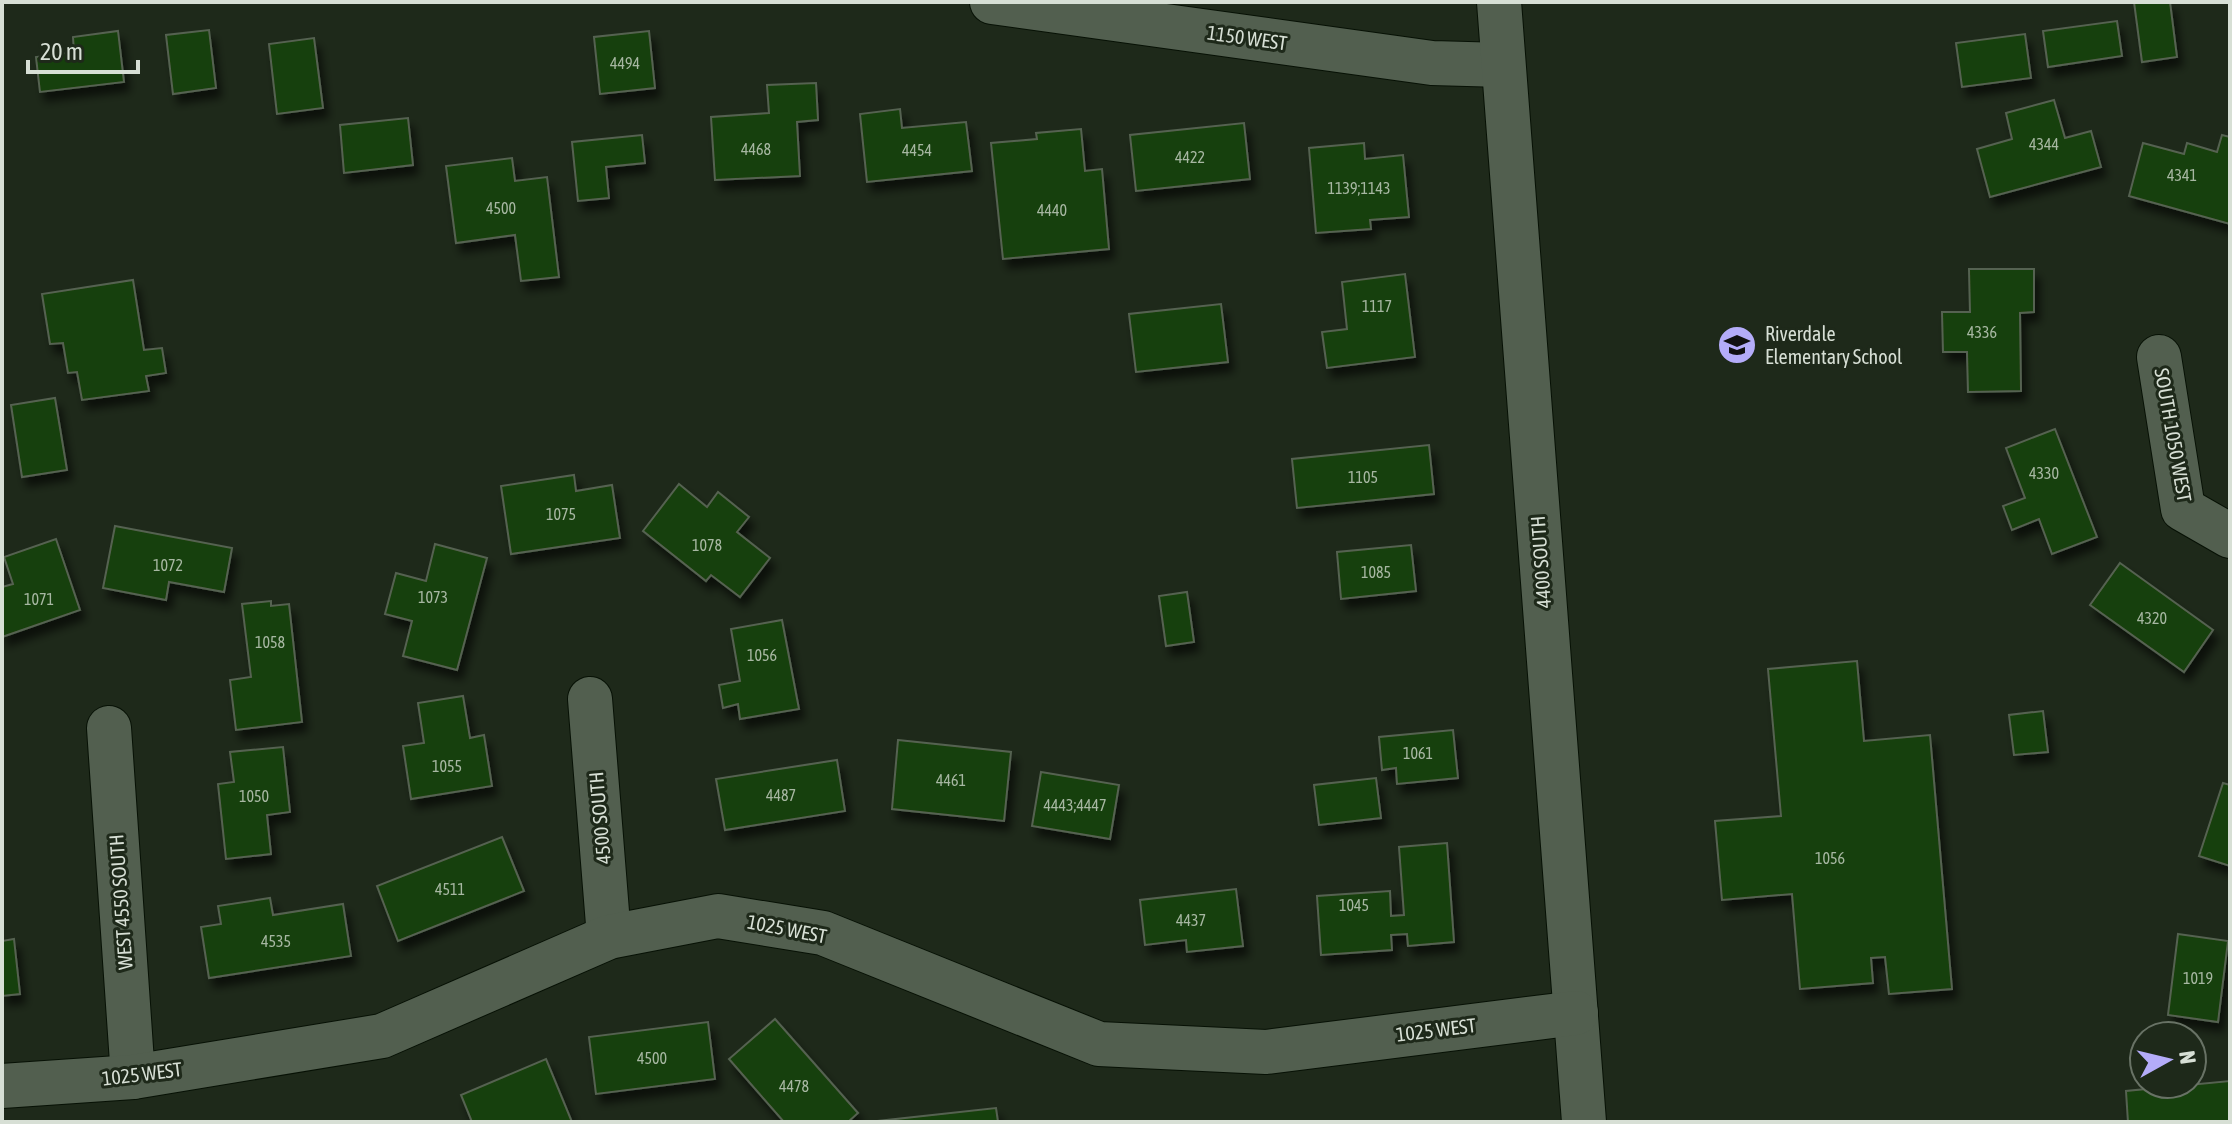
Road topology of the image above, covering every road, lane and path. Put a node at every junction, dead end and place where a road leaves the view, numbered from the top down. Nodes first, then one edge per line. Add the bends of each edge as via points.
1 (992, 2) edge
2 (1499, 2) edge
3 (1503, 65) junction
4 (2159, 357) dead end
5 (2230, 536) edge
6 (590, 699) dead end
7 (109, 728) dead end
8 (609, 937) junction
9 (1576, 1013) junction
10 (133, 1077) junction
11 (2, 1086) edge
12 (1584, 1122) edge

1 - 3 street, 1150 WEST via 1432,63
2 - 3 street, 4400 SOUTH
3 - 9 street, 4400 SOUTH
4 - 5 street, SOUTH 1050 WEST via 2183,509
6 - 8 street, 4500 SOUTH
7 - 10 street, WEST 4550 SOUTH
8 - 9 street, 1025 WEST via 718,916 823,933 1099,1044 1266,1052
8 - 10 street, 1025 WEST via 382,1036
9 - 12 street, 4400 SOUTH
10 - 11 street, 1025 WEST

